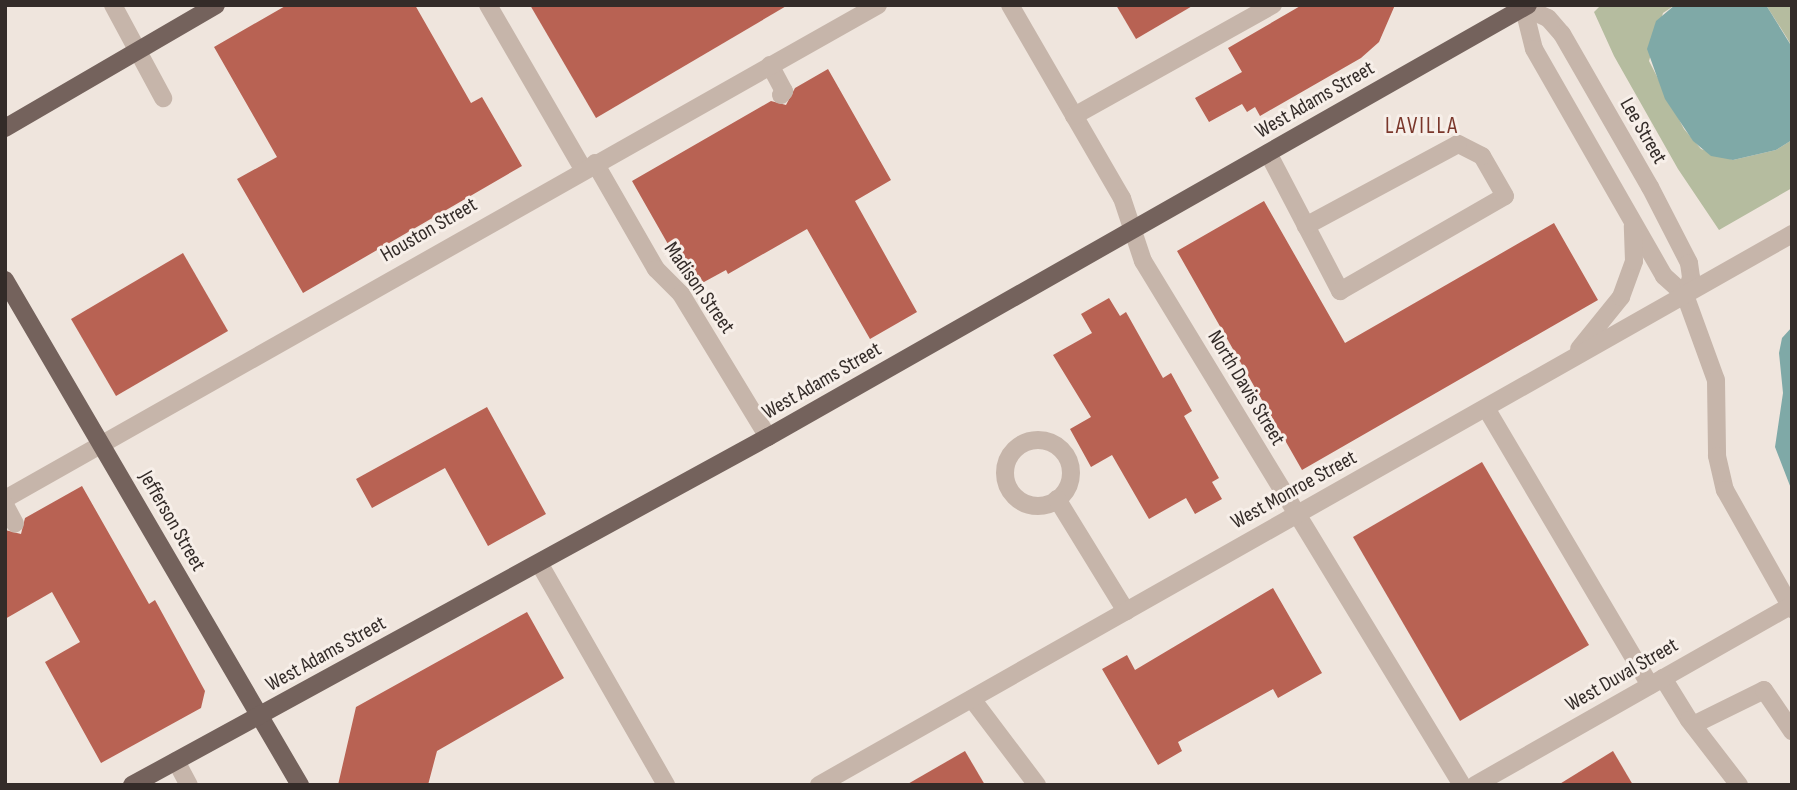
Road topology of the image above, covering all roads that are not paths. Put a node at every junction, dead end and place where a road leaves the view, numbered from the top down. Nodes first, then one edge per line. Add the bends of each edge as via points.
1 (113, 5) edge
2 (216, 5) edge
3 (488, 5) edge
4 (878, 5) edge
5 (1010, 5) edge
6 (1273, 5) edge
7 (1525, 6) edge
8 (137, 50) junction
9 (770, 65) junction
10 (782, 95) dead end
11 (163, 98) dead end
12 (1074, 116) junction
13 (5, 128) edge
14 (1268, 153) junction
15 (589, 166) junction
16 (1632, 219) junction
17 (1306, 226) junction
18 (1132, 231) junction
19 (1792, 234) edge
20 (5, 280) edge
21 (1685, 295) junction
22 (1565, 364) junction
23 (1486, 408) junction
24 (768, 437) junction
25 (101, 443) junction
26 (5, 499) edge
27 (1057, 499) dead end
28 (5, 505) edge
29 (1297, 515) junction
30 (15, 524) dead end
31 (539, 563) junction
32 (1791, 607) edge
33 (1126, 611) junction
34 (1656, 682) junction
35 (972, 699) junction
36 (258, 716) junction
37 (1693, 725) junction
38 (1792, 730) edge
39 (176, 761) junction
40 (132, 785) edge
41 (189, 785) edge
42 (300, 785) edge
43 (666, 785) edge
44 (819, 785) edge
45 (1037, 785) edge
46 (1462, 785) edge
47 (1475, 785) edge
48 (1739, 785) edge

1 - 8 street
2 - 8 main road
3 - 15 street, Madison Street
4 - 9 street, Houston Street
5 - 12 street, North Davis Street
6 - 12 street
7 - 14 main road, West Adams Street
7 - 16 street, Lee Street via 1534,49
7 - 21 street, Lee Street via 1548,18 1562,34 1650,187 1689,263 1691,278
8 - 11 street
8 - 13 main road
9 - 10 street
9 - 15 street, Houston Street
12 - 18 street, North Davis Street via 1122,198
14 - 17 street
14 - 18 main road, West Adams Street
15 - 24 street, Madison Street via 666,280 681,294
15 - 25 street, Houston Street
16 - 21 street, Lee Street via 1664,276
16 - 22 street via 1634,261 1621,297
17 - 17 street via 1340,291 1505,196 1482,156 1458,144
18 - 24 main road, West Adams Street
18 - 29 street, North Davis Street via 1143,261
19 - 21 street, West Monroe Street
20 - 25 main road, Jefferson Street
21 - 22 street, West Monroe Street
21 - 32 street, Lee Street via 1716,380 1717,456 1725,490
22 - 23 street, West Monroe Street
23 - 29 street, West Monroe Street
23 - 34 street
24 - 31 main road, West Adams Street
25 - 26 street, Houston Street
25 - 36 main road, Jefferson Street
27 - 33 street
28 - 30 street
29 - 33 street, West Monroe Street
29 - 46 street, North Davis Street
31 - 36 main road, West Adams Street
31 - 43 street
32 - 34 street, West Duval Street
33 - 35 street, West Monroe Street
34 - 37 street
34 - 47 street, West Duval Street
35 - 44 street, West Monroe Street
35 - 45 street
36 - 39 main road, West Adams Street
36 - 42 main road, Jefferson Street
37 - 38 street via 1764,690
37 - 48 street
39 - 40 main road, West Adams Street
39 - 41 street

